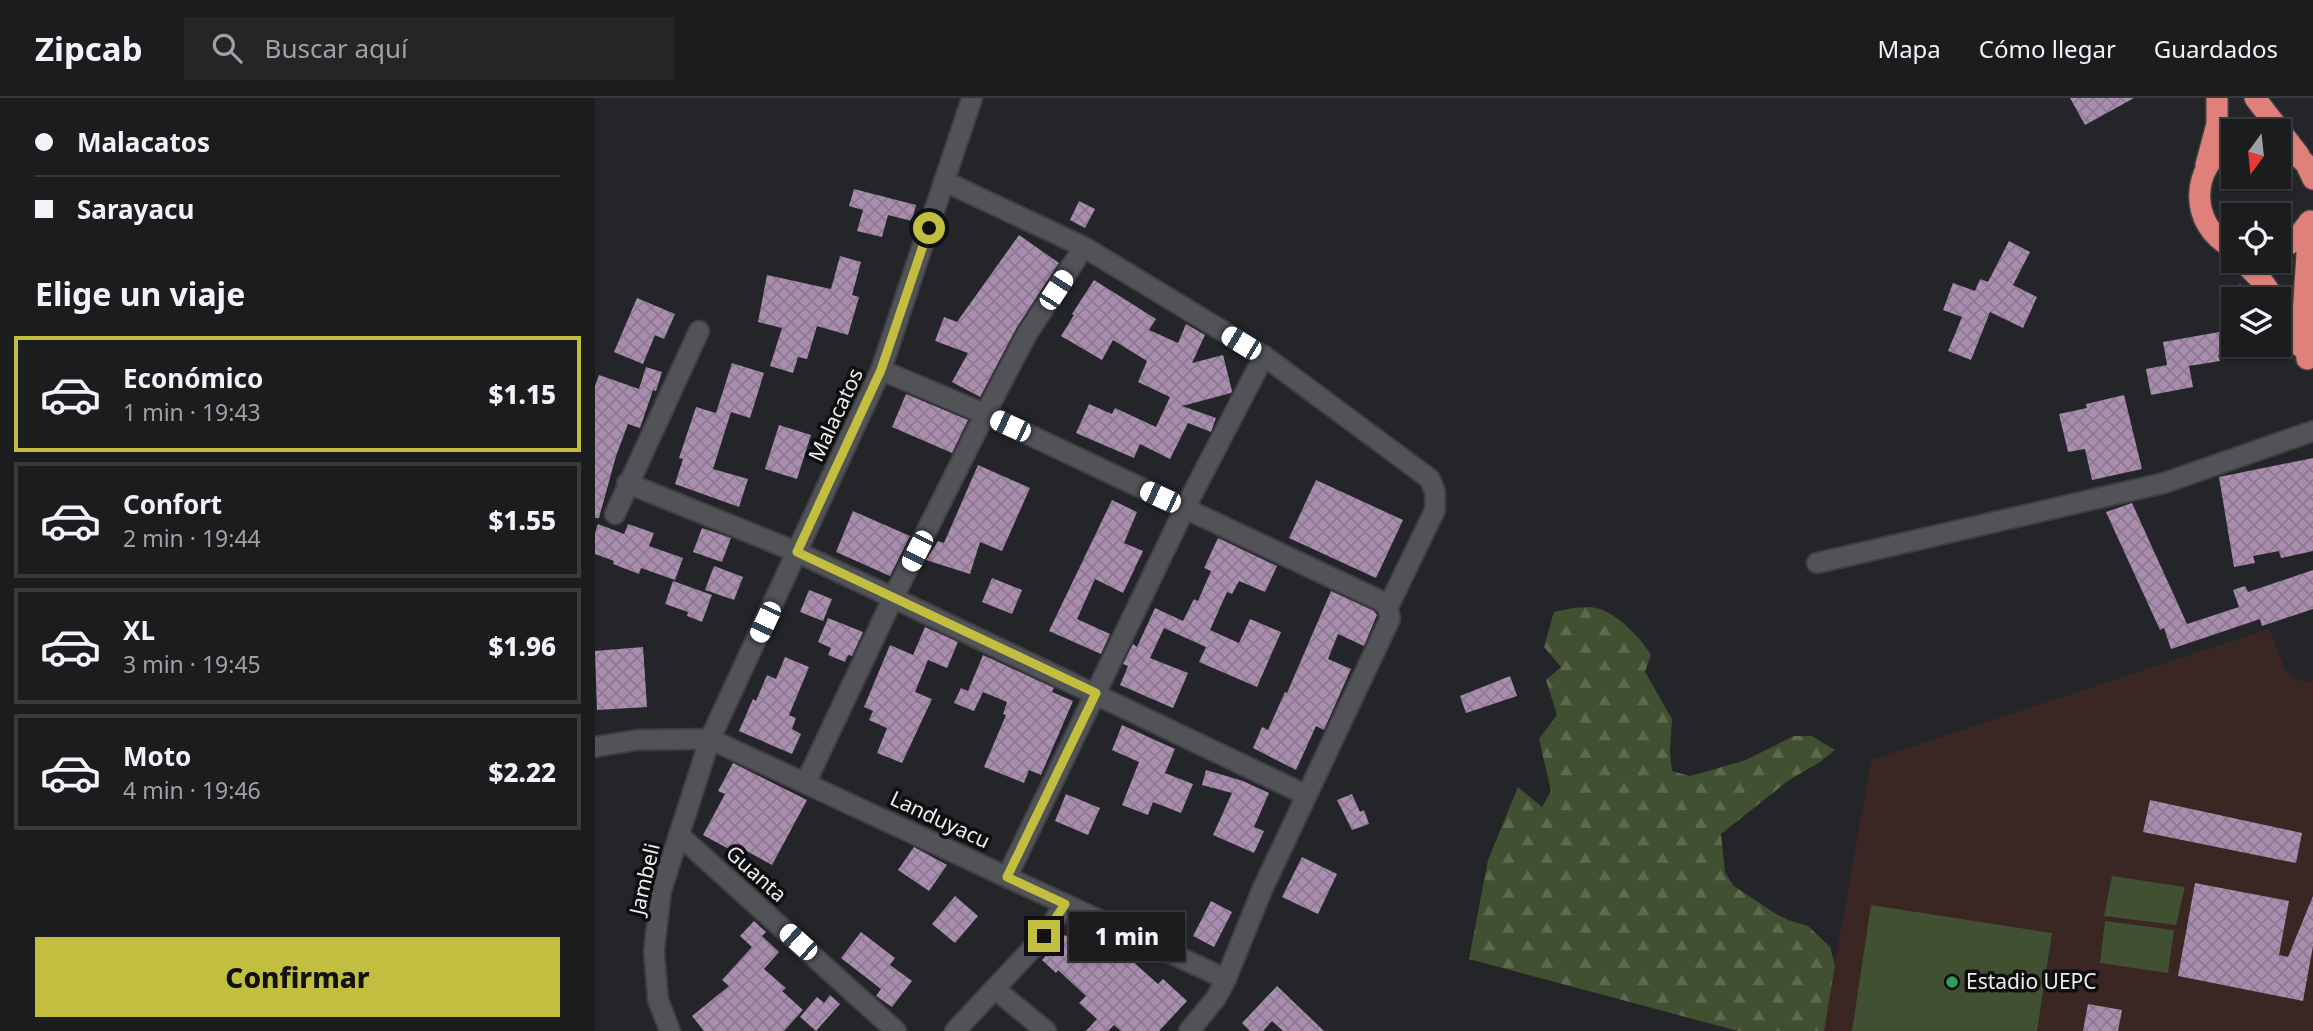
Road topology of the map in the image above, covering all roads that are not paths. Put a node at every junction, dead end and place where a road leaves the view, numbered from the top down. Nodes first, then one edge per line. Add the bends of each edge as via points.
1 (972, 98) edge
2 (2217, 98) edge
3 (2255, 98) edge
4 (2221, 149) edge
5 (2291, 150) edge
6 (2299, 155) junction
7 (2205, 169) junction
8 (2313, 180) edge
9 (944, 181) junction
10 (2311, 218) edge
11 (2221, 239) edge
12 (2291, 243) edge
13 (1084, 247) junction
14 (2254, 273) edge
15 (2267, 287) edge
16 (2291, 325) edge
17 (699, 331) dead end
18 (1264, 356) junction
19 (2310, 365) edge
20 (881, 370) junction
21 (985, 414) junction
22 (2313, 431) edge
23 (627, 483) junction
24 (1185, 508) junction
25 (615, 514) dead end
26 (797, 552) junction
27 (1817, 563) dead end
28 (894, 596) junction
29 (1388, 607) junction
30 (1096, 693) junction
31 (710, 739) junction
32 (595, 747) edge
33 (806, 782) junction
34 (1306, 795) junction
35 (679, 835) junction
36 (1007, 877) junction
37 (1065, 904) junction
38 (1226, 979) junction
39 (995, 989) junction
40 (670, 1031) edge
41 (896, 1031) edge
42 (955, 1031) edge
43 (1046, 1031) edge
44 (1189, 1031) edge

1 - 9 street, Malacatos
2 - 7 highway via 2217,124
3 - 6 highway
4 - 7 highway
5 - 6 highway
6 - 8 highway
7 - 11 highway via 2199,204 2208,227
9 - 13 street
9 - 20 street, Malacatos
10 - 12 highway
10 - 19 highway via 2303,316
13 - 18 street
13 - 21 street via 1027,334
14 - 15 highway
16 - 19 highway
17 - 23 street
18 - 24 street
18 - 29 street via 1430,479 1435,510
20 - 21 street
20 - 26 street, Malacatos
21 - 24 street
21 - 28 street
22 - 27 street via 2164,483
23 - 25 street
23 - 26 street
24 - 29 street
24 - 30 street
26 - 28 street
26 - 31 street, Malacatos
28 - 30 street
28 - 33 street
29 - 34 street via 1390,619
30 - 34 street
30 - 36 street
31 - 32 street via 637,740
31 - 33 street, Landuyacu
31 - 35 street, Jambeli
33 - 36 street, Landuyacu
34 - 38 street
35 - 40 street, Jambeli via 661,891 654,951 658,1000
35 - 41 street, Guanta
36 - 37 street, Landuyacu
37 - 38 street, Landuyacu
37 - 39 street via 1044,936
38 - 44 street
39 - 42 street
39 - 43 street

